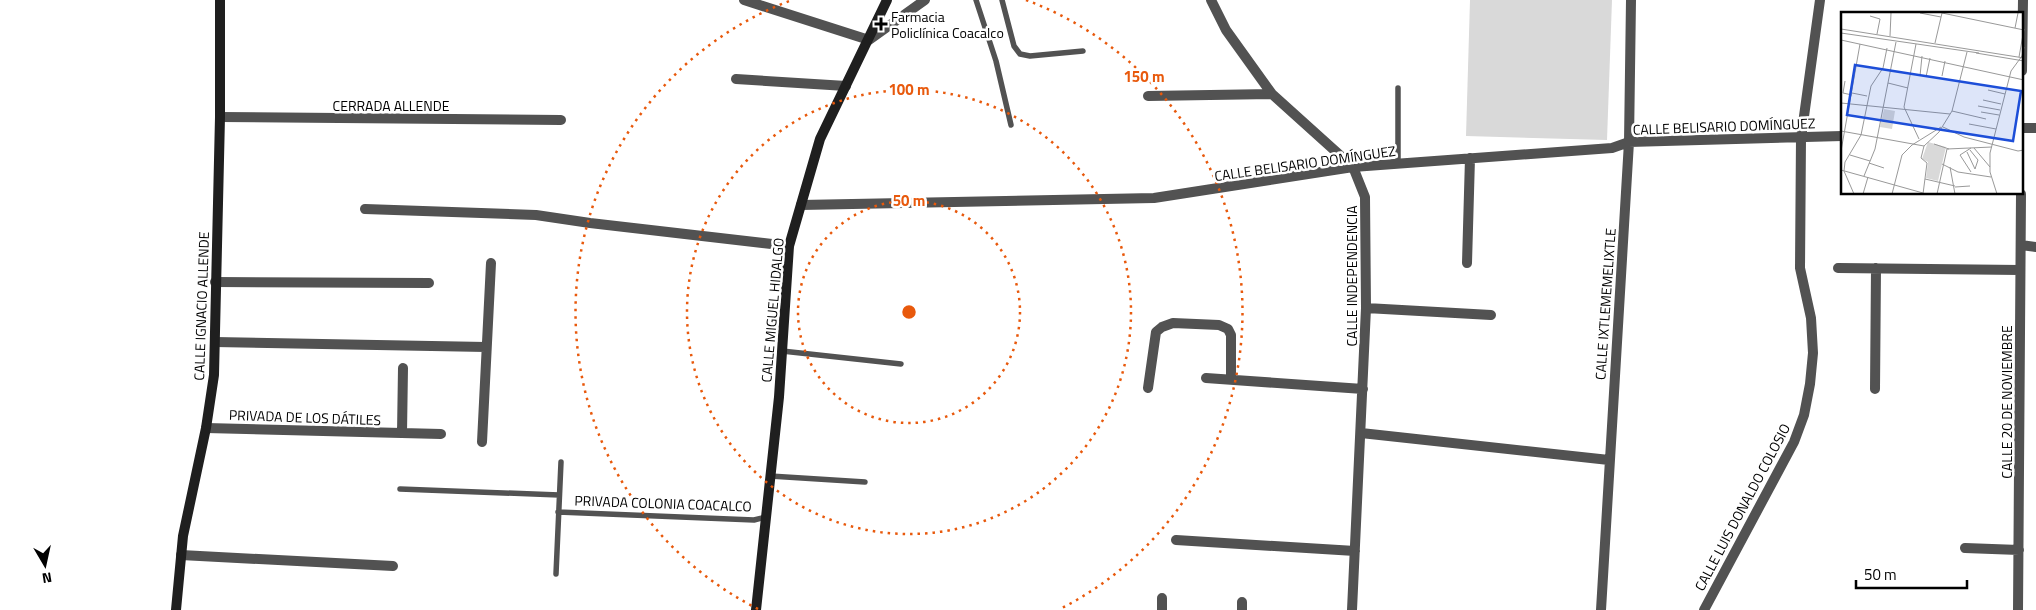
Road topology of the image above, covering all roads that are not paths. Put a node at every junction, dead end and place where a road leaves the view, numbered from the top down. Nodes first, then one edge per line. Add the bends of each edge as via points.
1 (220, 0) edge
2 (744, 0) edge
3 (887, 0) edge
4 (925, 0) edge
5 (976, 0) edge
6 (1002, 0) edge
7 (1211, 0) edge
8 (1631, 0) edge
9 (1820, 0) edge
10 (869, 40) junction
11 (1083, 51) dead end
12 (736, 79) dead end
13 (846, 86) junction
14 (1398, 88) dead end
15 (1272, 94) junction
16 (1148, 96) dead end
17 (220, 117) junction
18 (561, 120) dead end
19 (1011, 125) dead end
20 (1841, 136) edge
21 (1801, 138) junction
22 (1629, 142) junction
23 (1470, 158) junction
24 (1398, 164) junction
25 (1353, 167) junction
26 (2021, 195) edge
27 (801, 205) junction
28 (365, 209) dead end
29 (789, 246) junction
30 (2021, 246) junction
31 (2036, 247) edge
32 (490, 263) dead end
33 (1467, 263) dead end
34 (1838, 268) dead end
35 (1876, 268) junction
36 (2020, 270) junction
37 (215, 282) junction
38 (429, 283) dead end
39 (1366, 308) junction
40 (1491, 315) dead end
41 (214, 342) junction
42 (486, 347) junction
43 (782, 351) junction
44 (901, 364) dead end
45 (403, 368) dead end
46 (1206, 378) dead end
47 (1231, 380) junction
48 (1148, 388) dead end
49 (1363, 389) junction
50 (1875, 389) dead end
51 (206, 428) junction
52 (402, 433) junction
53 (1360, 433) junction
54 (441, 434) dead end
55 (482, 442) dead end
56 (1609, 460) junction
57 (561, 462) dead end
58 (770, 476) junction
59 (865, 482) dead end
60 (400, 489) dead end
61 (559, 495) junction
62 (558, 512) junction
63 (766, 517) junction
64 (1176, 540) dead end
65 (1965, 548) dead end
66 (2018, 550) junction
67 (1355, 551) junction
68 (182, 555) junction
69 (393, 566) dead end
70 (556, 574) dead end
71 (1162, 598) dead end
72 (176, 610) edge
73 (756, 610) edge
74 (1162, 610) edge
75 (1352, 610) edge
76 (1601, 610) edge
77 (1704, 610) edge
78 (2018, 610) edge

1 - 17 street, CALLE IGNACIO ALLENDE
2 - 10 street
3 - 10 street, CALLE MIGUEL HIDALGO
4 - 10 street
5 - 19 lane via 996,61
6 - 11 lane via 1014,46 1020,54
7 - 15 street, CALLE INDEPENDENCIA via 1226,30
8 - 22 street, CALLE IXTLEMEMELIXTLE
9 - 21 street, CALLE LUIS DONALDO COLOSIO
10 - 13 street, CALLE MIGUEL HIDALGO
12 - 13 street
13 - 27 street, CALLE MIGUEL HIDALGO via 820,140
14 - 24 lane
15 - 16 street
15 - 25 street, CALLE INDEPENDENCIA
17 - 18 street, CERRADA ALLENDE
17 - 37 street, CALLE IGNACIO ALLENDE
20 - 21 street, CALLE BELISARIO DOMÍNGUEZ
21 - 22 street, CALLE BELISARIO DOMÍNGUEZ
21 - 77 street, CALLE LUIS DONALDO COLOSIO via 1800,268 1812,318 1814,353 1804,415 1794,442
22 - 23 street, CALLE BELISARIO DOMÍNGUEZ via 1612,148
22 - 56 street, CALLE IXTLEMEMELIXTLE
23 - 24 street, CALLE BELISARIO DOMÍNGUEZ
23 - 33 street
24 - 25 street, CALLE BELISARIO DOMÍNGUEZ
25 - 27 street, CALLE BELISARIO DOMÍNGUEZ via 1154,198
25 - 39 street, CALLE INDEPENDENCIA via 1366,196
26 - 30 street, CALLE 20 DE NOVIEMBRE
27 - 29 street, CALLE MIGUEL HIDALGO
28 - 29 street via 536,215
29 - 43 street, CALLE MIGUEL HIDALGO
30 - 31 street
30 - 36 street, CALLE 20 DE NOVIEMBRE
32 - 42 street
34 - 35 street
35 - 36 street
35 - 50 street
36 - 66 street, CALLE 20 DE NOVIEMBRE
37 - 38 street
37 - 41 street, CALLE IGNACIO ALLENDE
39 - 40 street
39 - 49 street, CALLE INDEPENDENCIA
41 - 42 street
41 - 51 street, CALLE IGNACIO ALLENDE via 211,402
42 - 55 street
43 - 44 lane
43 - 58 street, CALLE MIGUEL HIDALGO
45 - 52 street
46 - 47 street
47 - 48 street via 1231,335 1228,329 1219,325 1173,323 1156,332
47 - 49 street
49 - 53 street, CALLE INDEPENDENCIA
51 - 52 street, PRIVADA DE LOS DÁTILES
51 - 68 street, CALLE IGNACIO ALLENDE via 183,536
52 - 54 street, PRIVADA DE LOS DÁTILES
53 - 56 street
53 - 67 street, CALLE INDEPENDENCIA
56 - 76 street, CALLE IXTLEMEMELIXTLE
57 - 61 lane
58 - 59 lane
58 - 63 street, CALLE MIGUEL HIDALGO
60 - 61 lane
61 - 62 lane
62 - 63 lane, PRIVADA COLONIA COACALCO via 754,520
62 - 70 lane
63 - 73 street, CALLE MIGUEL HIDALGO
64 - 67 street
65 - 66 street
66 - 78 street, CALLE 20 DE NOVIEMBRE
67 - 75 street, CALLE INDEPENDENCIA
68 - 69 street
68 - 72 street, CALLE IGNACIO ALLENDE
71 - 74 street

